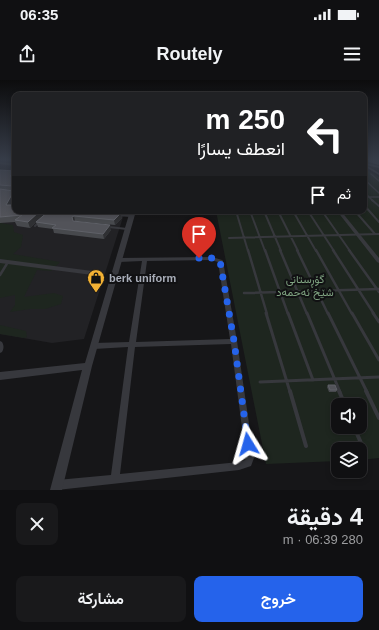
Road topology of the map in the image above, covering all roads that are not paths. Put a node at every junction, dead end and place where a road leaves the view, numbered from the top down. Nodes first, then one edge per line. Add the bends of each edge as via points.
1 (367, 182) edge
2 (379, 193) edge
3 (367, 194) edge
4 (370, 197) junction
5 (379, 197) edge
6 (379, 206) edge
7 (367, 209) edge
8 (112, 214) edge
9 (132, 214) edge
10 (237, 214) edge
11 (251, 214) edge
12 (265, 214) edge
13 (279, 214) edge
14 (295, 214) edge
15 (310, 214) edge
16 (324, 214) edge
17 (341, 214) edge
18 (358, 214) edge
19 (40, 221) edge
20 (379, 222) edge
21 (34, 226) dead end
22 (107, 226) edge
23 (128, 229) junction
24 (375, 234) junction
25 (379, 234) edge
26 (324, 235) junction
27 (339, 235) junction
28 (358, 235) junction
29 (274, 236) junction
30 (290, 236) junction
31 (308, 236) junction
32 (244, 237) junction
33 (260, 237) junction
34 (229, 238) dead end
35 (119, 260) junction
36 (145, 260) junction
37 (0, 261) edge
38 (8, 261) junction
39 (379, 261) edge
40 (100, 274) dead end
41 (0, 275) edge
42 (339, 290) junction
43 (358, 290) junction
44 (378, 290) edge
45 (317, 291) junction
46 (280, 292) junction
47 (298, 292) junction
48 (244, 293) dead end
49 (260, 293) junction
50 (379, 322) edge
51 (234, 341) junction
52 (132, 344) junction
53 (0, 345) edge
54 (94, 346) junction
55 (0, 350) edge
56 (379, 360) edge
57 (88, 366) junction
58 (0, 376) edge
59 (360, 378) junction
60 (379, 378) edge
61 (334, 379) junction
62 (313, 380) junction
63 (287, 381) junction
64 (260, 382) dead end
65 (342, 398) edge
66 (379, 418) edge
67 (306, 446) dead end
68 (115, 479) junction
69 (57, 488) edge

1 - 2 lane
3 - 4 lane
4 - 5 lane
4 - 6 lane
7 - 20 lane
8 - 9 street
9 - 23 street
10 - 32 lane
11 - 33 lane
12 - 29 lane
13 - 30 lane
14 - 31 lane
15 - 26 lane
16 - 27 lane
17 - 28 street
18 - 24 lane
19 - 21 lane
22 - 23 lane
23 - 35 street
24 - 25 lane
24 - 28 lane
26 - 27 lane
26 - 31 lane
26 - 43 lane
27 - 28 lane
27 - 44 lane
28 - 39 street
29 - 30 lane
29 - 33 lane
29 - 47 lane
30 - 31 lane
30 - 45 lane
31 - 42 lane
32 - 33 lane
32 - 34 lane
32 - 49 lane
33 - 46 lane
35 - 36 street
35 - 54 street
36 - 51 street via 212,258 220,261
36 - 52 street
37 - 38 street
38 - 40 street
38 - 41 lane
42 - 43 lane
42 - 45 lane
42 - 56 lane
43 - 44 lane
43 - 50 lane
45 - 47 lane
45 - 59 lane
46 - 47 lane
46 - 49 lane
46 - 62 lane
47 - 61 lane
48 - 49 lane
49 - 63 lane
51 - 52 street
51 - 68 street via 250,458 248,463
52 - 54 street
52 - 68 street
53 - 55 street
54 - 57 street
57 - 58 street
57 - 69 street
59 - 60 lane
59 - 61 lane
59 - 66 lane
61 - 62 lane
61 - 65 lane
62 - 63 lane
63 - 64 lane
63 - 67 lane
68 - 69 street

